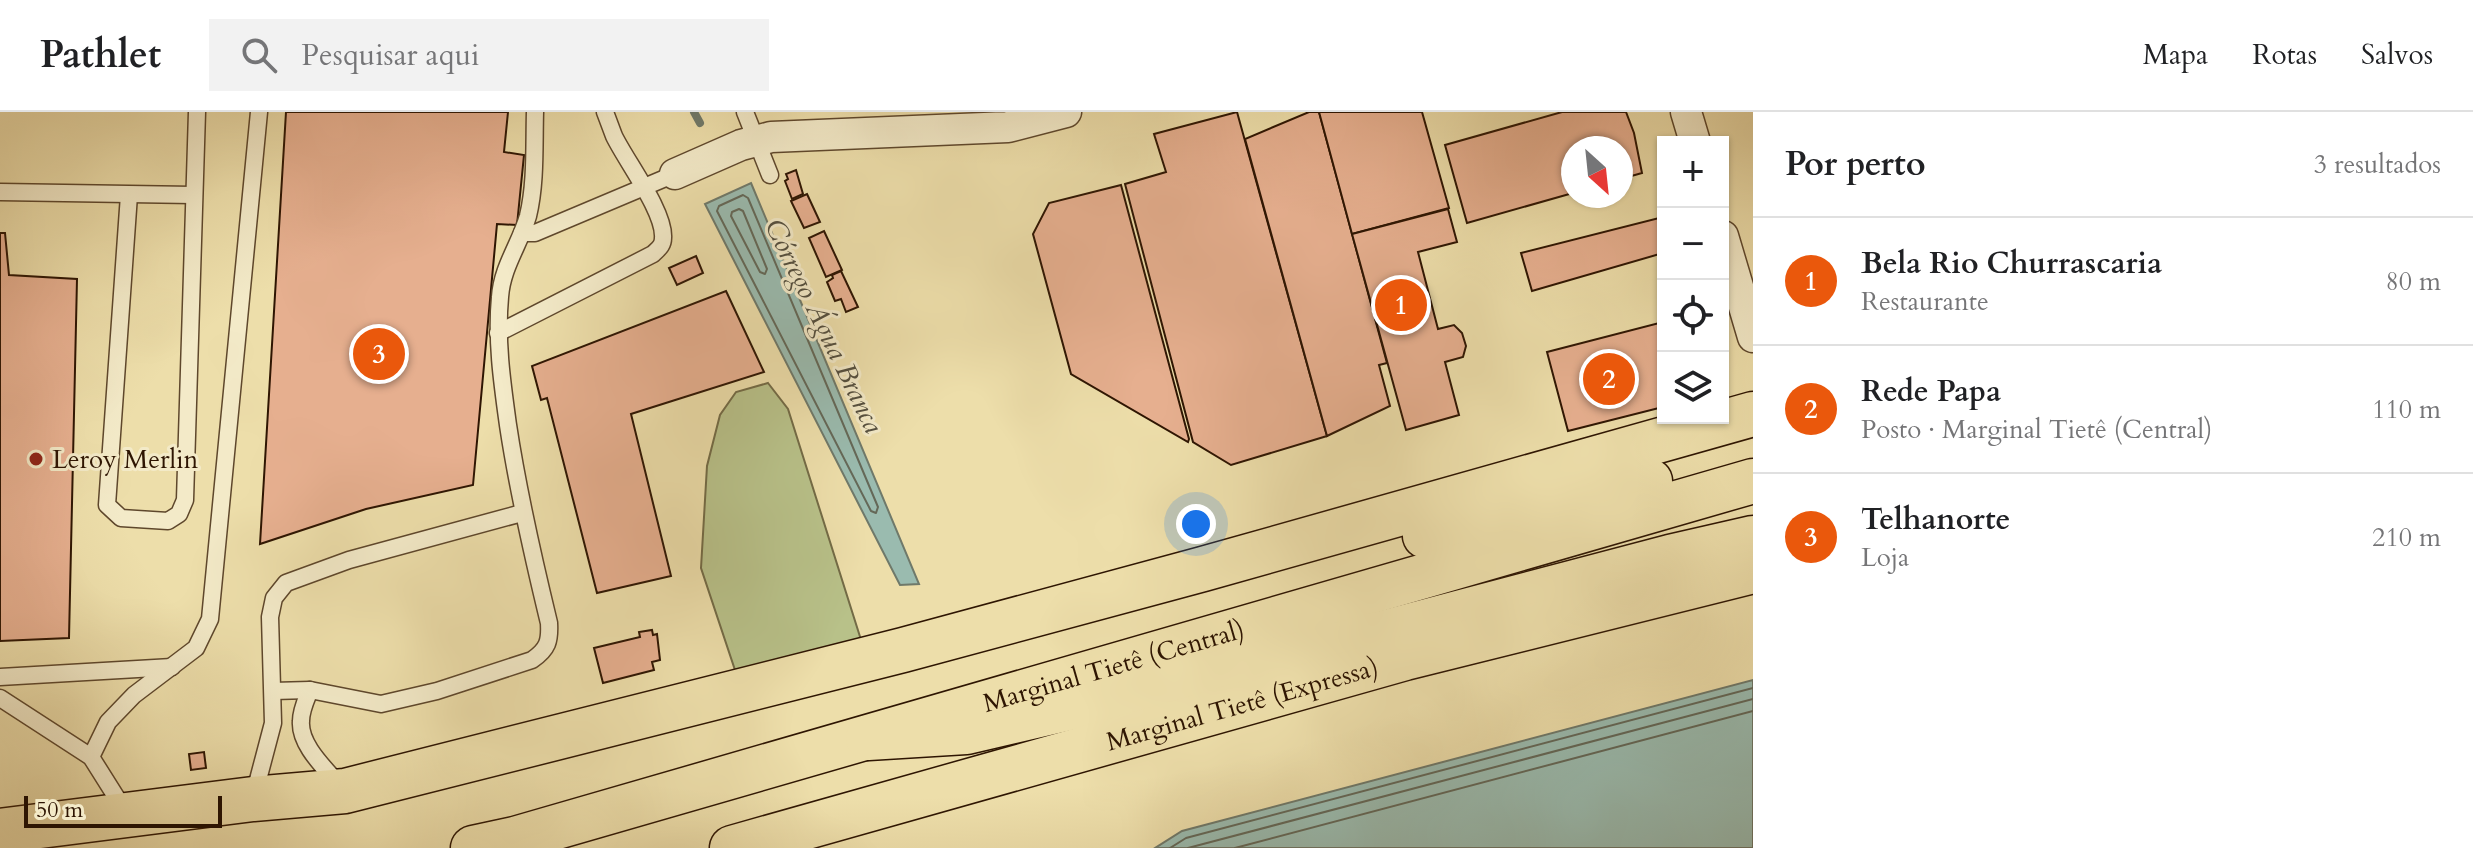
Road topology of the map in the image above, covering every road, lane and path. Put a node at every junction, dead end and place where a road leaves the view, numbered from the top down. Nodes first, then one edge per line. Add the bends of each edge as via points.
1 (197, 112) edge
2 (259, 112) edge
3 (535, 112) edge
4 (605, 112) edge
5 (745, 112) edge
6 (1066, 112) edge
7 (1686, 112) edge
8 (1004, 120) edge
9 (1693, 136) edge
10 (757, 140) junction
11 (675, 174) joint
12 (770, 175) dead end
13 (644, 187) junction
14 (0, 192) edge
15 (129, 195) junction
16 (193, 195) junction
17 (522, 233) junction
18 (1729, 256) edge
19 (498, 333) junction
20 (1753, 337) edge
21 (1753, 414) edge
22 (1753, 455) edge
23 (1753, 481) edge
24 (522, 513) junction
25 (1753, 538) edge
26 (1203, 569) junction
27 (1753, 571) edge
28 (173, 667) junction
29 (0, 677) edge
30 (310, 690) junction
31 (273, 691) junction
32 (0, 698) edge
33 (868, 738) junction
34 (91, 757) junction
35 (345, 791) junction
36 (253, 799) junction
37 (128, 816) junction
38 (0, 831) edge
39 (473, 848) edge
40 (732, 848) edge

1 - 16 lane
2 - 28 lane via 210,619 196,648
3 - 17 lane via 531,198
4 - 13 lane
5 - 10 lane
6 - 8 street
7 - 9 street
8 - 10 street
10 - 11 street
10 - 12 lane
11 - 13 lane
13 - 17 lane via 535,233
13 - 19 lane via 664,235 653,254
14 - 15 lane
15 - 16 lane
15 - 16 lane via 107,505 121,518 168,521 179,514 185,500
17 - 19 lane via 500,292
18 - 20 street
19 - 24 lane
21 - 26 highway
22 - 26 highway via 1315,563
23 - 33 highway, Marginal Tietê (Central)
24 - 30 lane via 549,623 544,652 449,687 381,704
24 - 31 lane via 349,560 286,583 274,598 270,617
25 - 33 highway via 1322,649 966,732
26 - 35 highway
27 - 40 highway, Marginal Tietê (Expressa) via 1405,658
28 - 29 lane
28 - 34 lane via 108,722
30 - 31 lane
30 - 35 lane via 300,723 303,735
31 - 36 lane via 273,723
32 - 34 lane
33 - 39 highway, Marginal Tietê (Central)
34 - 37 lane
35 - 36 highway
36 - 37 highway
37 - 38 highway

